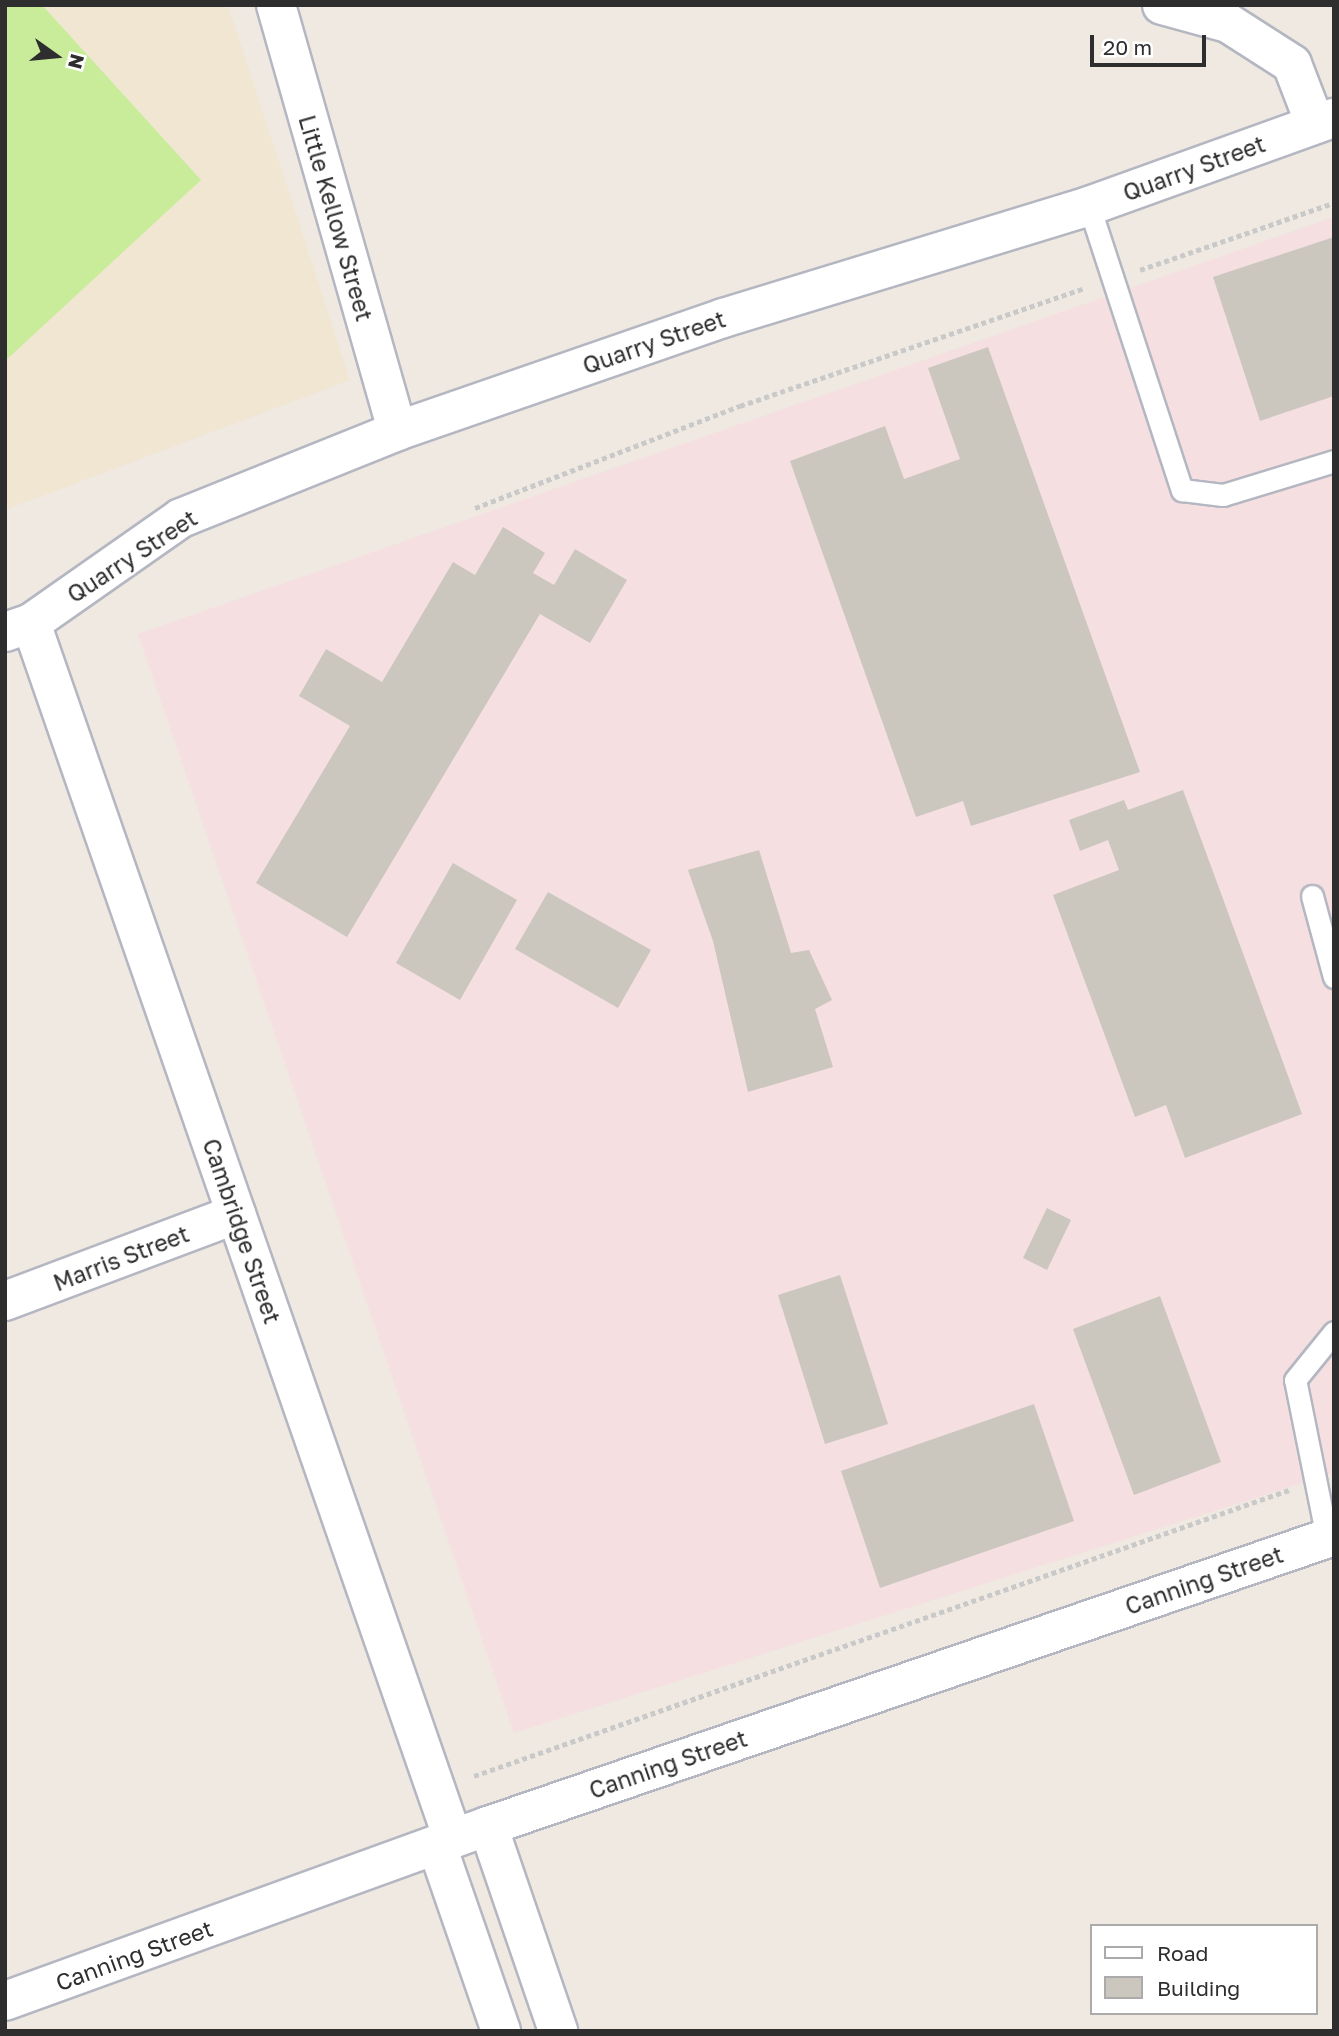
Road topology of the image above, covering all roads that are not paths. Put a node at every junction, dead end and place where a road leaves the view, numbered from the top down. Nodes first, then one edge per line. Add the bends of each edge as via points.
1 (276, 5) edge
2 (1162, 5) edge
3 (1324, 121) edge
4 (1089, 206) junction
5 (397, 431) junction
6 (1334, 461) edge
7 (18, 628) edge
8 (1312, 896) dead end
9 (1334, 977) edge
10 (236, 1214) junction
11 (5, 1301) edge
12 (1334, 1332) edge
13 (1330, 1537) edge
14 (459, 1837) junction
15 (5, 2001) edge
16 (502, 2031) edge
17 (558, 2031) edge

1 - 5 street, Little Kellow Street
2 - 3 street via 1228,23 1292,64
3 - 4 street, Quarry Street
4 - 5 street, Quarry Street via 723,318
4 - 6 lane via 1182,490 1223,495
5 - 7 street, Quarry Street via 181,518
7 - 10 street, Cambridge Street
8 - 9 lane
10 - 11 street, Marris Street
10 - 14 street, Cambridge Street
12 - 13 lane via 1295,1380
13 - 14 street, Canning Street
14 - 15 street, Canning Street
14 - 16 street, Cambridge Street
14 - 17 street, Cambridge Street

